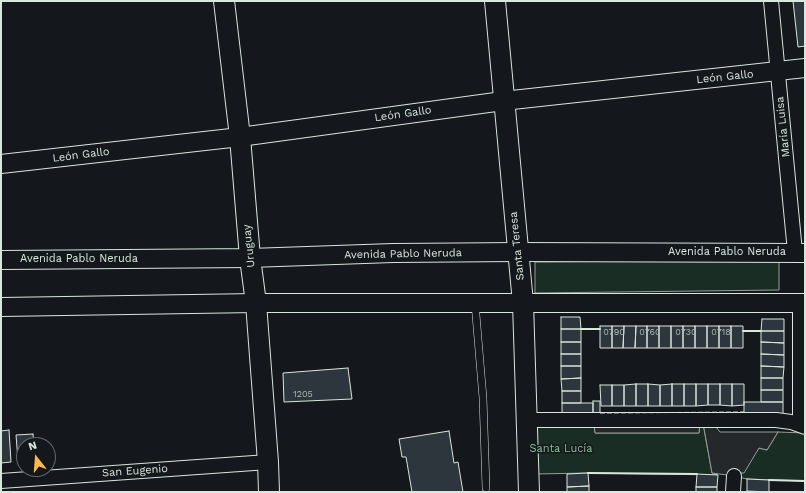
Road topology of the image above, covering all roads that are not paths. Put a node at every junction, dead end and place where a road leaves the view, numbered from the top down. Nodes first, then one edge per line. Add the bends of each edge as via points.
1 (224, 1) edge
2 (495, 1) edge
3 (771, 1) edge
4 (805, 68) edge
5 (778, 71) junction
6 (503, 101) junction
7 (240, 136) junction
8 (1, 164) edge
9 (518, 252) junction
10 (800, 253) edge
11 (250, 258) junction
12 (1, 260) edge
13 (256, 302) junction
14 (475, 303) junction
15 (523, 303) junction
16 (803, 303) edge
17 (1, 307) edge
18 (527, 420) junction
19 (802, 426) edge
20 (268, 462) junction
21 (734, 476) dead end
22 (1, 481) edge
23 (486, 488) dead end
24 (269, 492) edge
25 (529, 492) edge
26 (733, 492) edge

1 - 7 main road, Uruguay
2 - 6 main road, Santa Teresa
3 - 5 street, María Luisa
4 - 5 street, León Gallo
5 - 6 street, León Gallo
5 - 10 street, María Luisa
6 - 7 street, León Gallo
6 - 9 main road, Santa Teresa
7 - 8 street, León Gallo
7 - 11 main road, Uruguay
9 - 10 street, Avenida Pablo Neruda
9 - 11 street, Avenida Pablo Neruda
9 - 15 main road, Santa Teresa
11 - 12 street, Avenida Pablo Neruda
11 - 13 main road, Uruguay
13 - 14 street
13 - 17 street
13 - 20 main road, Uruguay
14 - 15 street
14 - 23 lane via 483,398
15 - 16 street
15 - 18 main road, Santa Teresa
16 - 19 street
18 - 19 street via 776,420
18 - 25 main road, Santa Teresa
20 - 22 street, San Eugenio
20 - 24 main road, Uruguay
21 - 26 street

